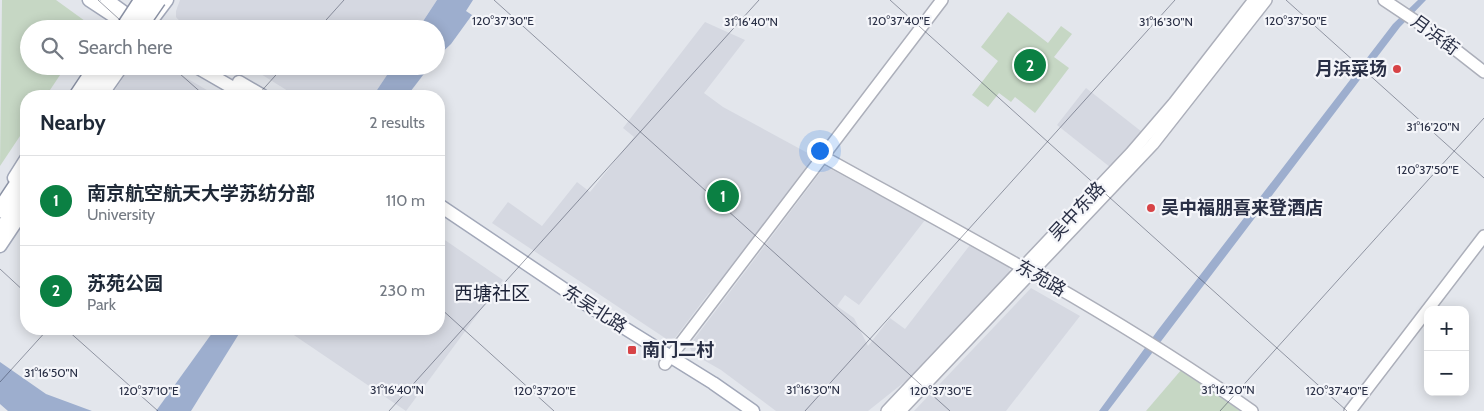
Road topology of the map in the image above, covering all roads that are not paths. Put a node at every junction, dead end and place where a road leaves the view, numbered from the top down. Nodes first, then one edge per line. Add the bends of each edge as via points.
1 (89, 0) edge
2 (107, 0) edge
3 (135, 0) edge
4 (142, 0) edge
5 (158, 0) edge
6 (167, 0) edge
7 (942, 0) edge
8 (1254, 0) edge
9 (1266, 0) edge
10 (1384, 0) edge
11 (117, 20) edge
12 (119, 20) edge
13 (123, 20) edge
14 (124, 20) edge
15 (144, 20) edge
16 (153, 20) edge
17 (1484, 72) edge
18 (83, 75) edge
19 (91, 75) edge
20 (107, 75) edge
21 (116, 75) edge
22 (210, 75) edge
23 (227, 75) edge
24 (73, 90) edge
25 (81, 90) edge
26 (96, 90) edge
27 (105, 90) edge
28 (236, 90) edge
29 (253, 90) edge
30 (822, 156) junction
31 (20, 168) edge
32 (20, 180) edge
33 (0, 198) edge
34 (20, 203) edge
35 (445, 209) edge
36 (0, 210) edge
37 (20, 216) edge
38 (445, 219) edge
39 (0, 232) edge
40 (1484, 236) edge
41 (0, 246) edge
42 (1028, 270) junction
43 (668, 361) junction
44 (740, 411) edge
45 (753, 411) edge
46 (887, 411) edge
47 (900, 411) edge
48 (1252, 411) edge
49 (1350, 411) edge

1 - 11 main road
2 - 12 main road
3 - 13 main road
4 - 14 highway, bridge
5 - 15 highway, bridge
6 - 16 main road
7 - 30 street
8 - 42 street, 吴中东路 via 1145,137
9 - 42 street, 吴中东路 via 1160,135
10 - 17 street, 月浜街
18 - 24 main road
19 - 25 highway
20 - 26 highway
21 - 27 main road
22 - 28 main road
23 - 29 main road
30 - 42 street, 东苑路
30 - 43 street
31 - 33 main road
32 - 36 highway
34 - 39 highway
35 - 43 main road, 东吴北路
37 - 41 main road
38 - 43 main road, 东吴北路 via 585,313
40 - 49 street
42 - 46 street, 吴中东路
42 - 47 street, 吴中东路
42 - 48 street, 东苑路 via 1144,339
43 - 44 main road, 东吴北路
43 - 45 main road, 东吴北路 via 713,383

